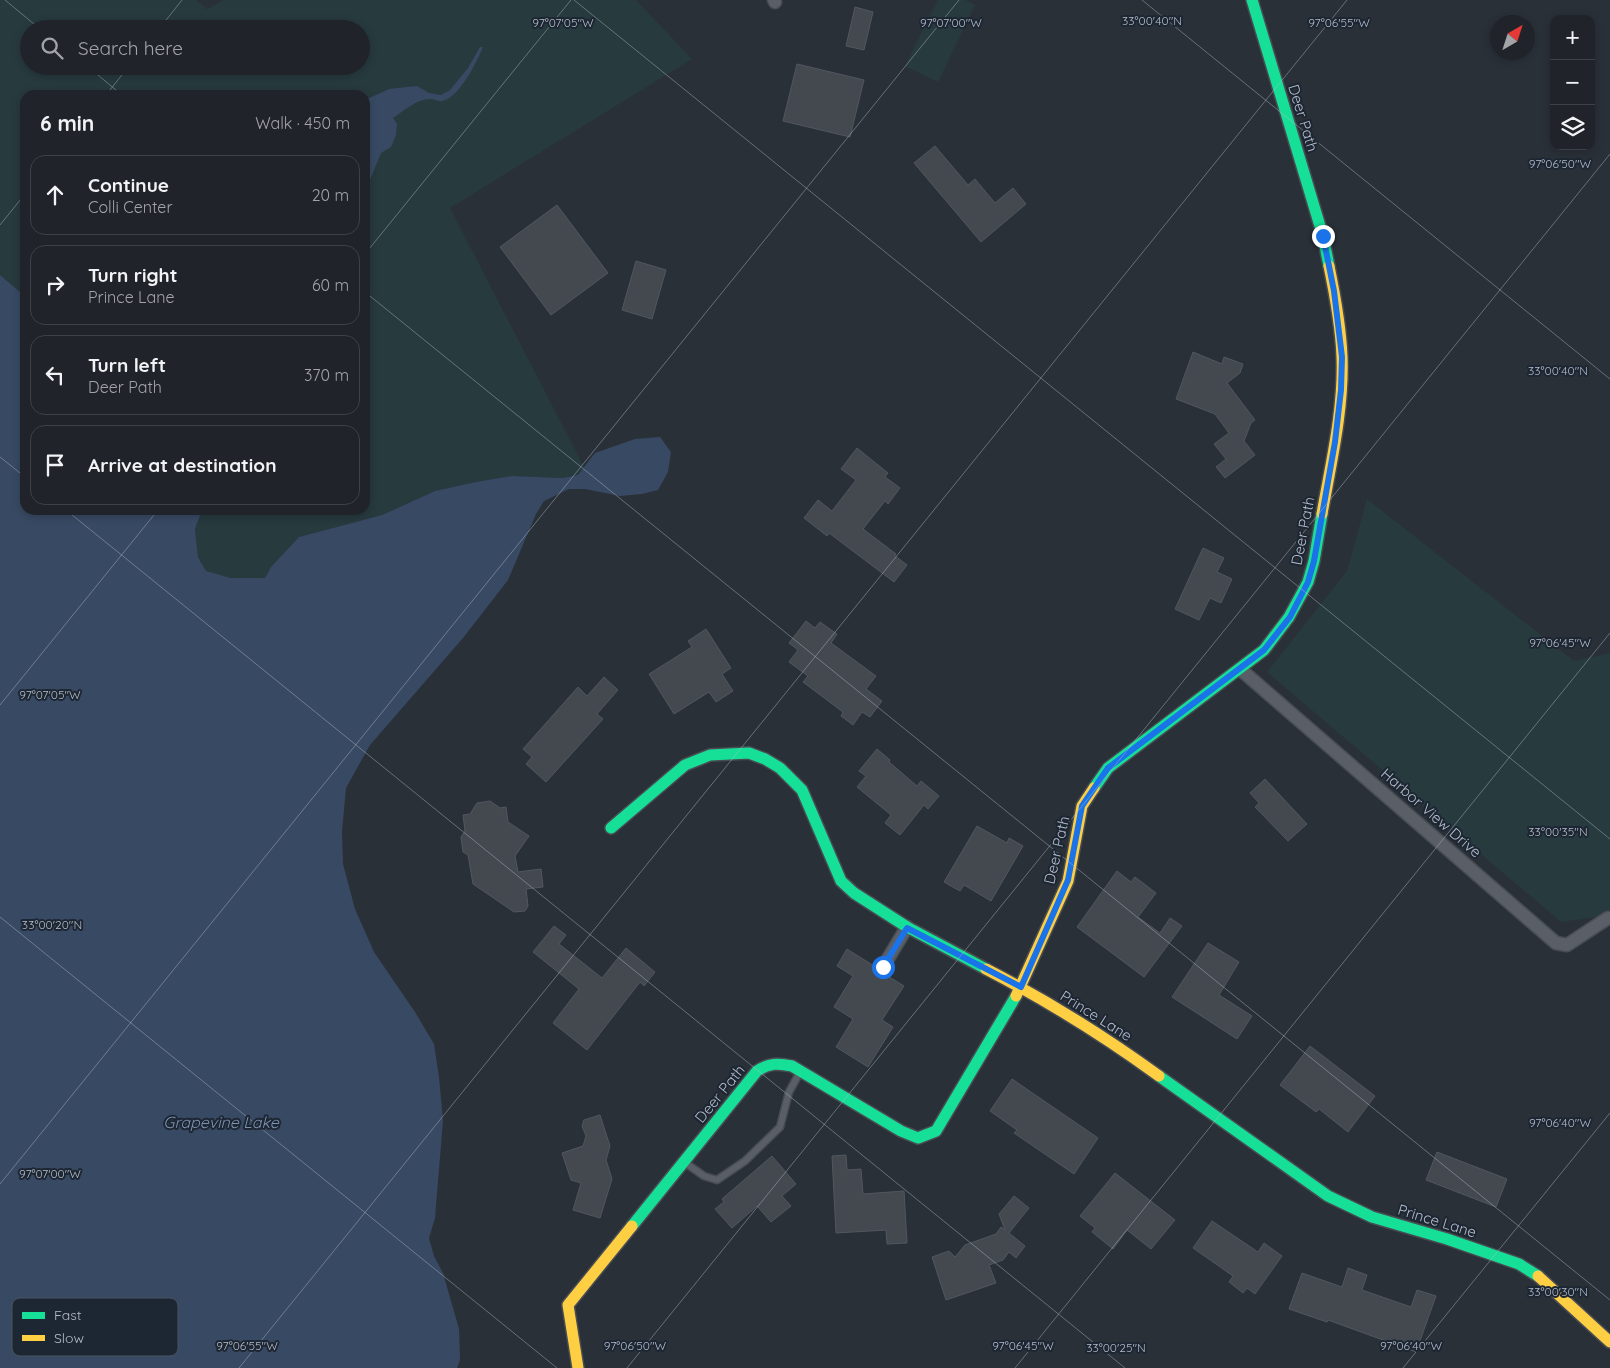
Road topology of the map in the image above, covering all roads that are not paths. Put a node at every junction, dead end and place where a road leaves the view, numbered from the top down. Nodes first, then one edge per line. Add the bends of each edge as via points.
1 (1252, 0) edge
2 (1240, 670) junction
3 (611, 828) dead end
4 (1608, 918) dead end
5 (907, 928) junction
6 (883, 967) dead end
7 (1021, 987) junction
8 (800, 1070) junction
9 (684, 1162) junction
10 (1610, 1342) edge
11 (578, 1368) edge

1 - 2 street, Deer Path via 1323,236 1342,357 1335,442 1308,582 1290,617 1264,650
2 - 4 street, Harbor View Drive via 1556,942 1567,945
2 - 7 street, Deer Path via 1108,768 1087,798 1082,806 1068,880
3 - 5 street, Prince Lane via 685,765 710,755 750,753 780,768 802,790 842,881 854,893
5 - 6 street
5 - 7 street, Prince Lane
7 - 8 street, Deer Path via 936,1131 918,1138
7 - 10 street, Prince Lane via 1126,1052 1328,1196 1372,1217 1519,1264 1540,1278
8 - 9 street, Deer Path via 775,1062 757,1071
8 - 9 lane via 789,1092 780,1127 745,1161 717,1180 704,1176
9 - 11 street, Deer Path via 568,1305

